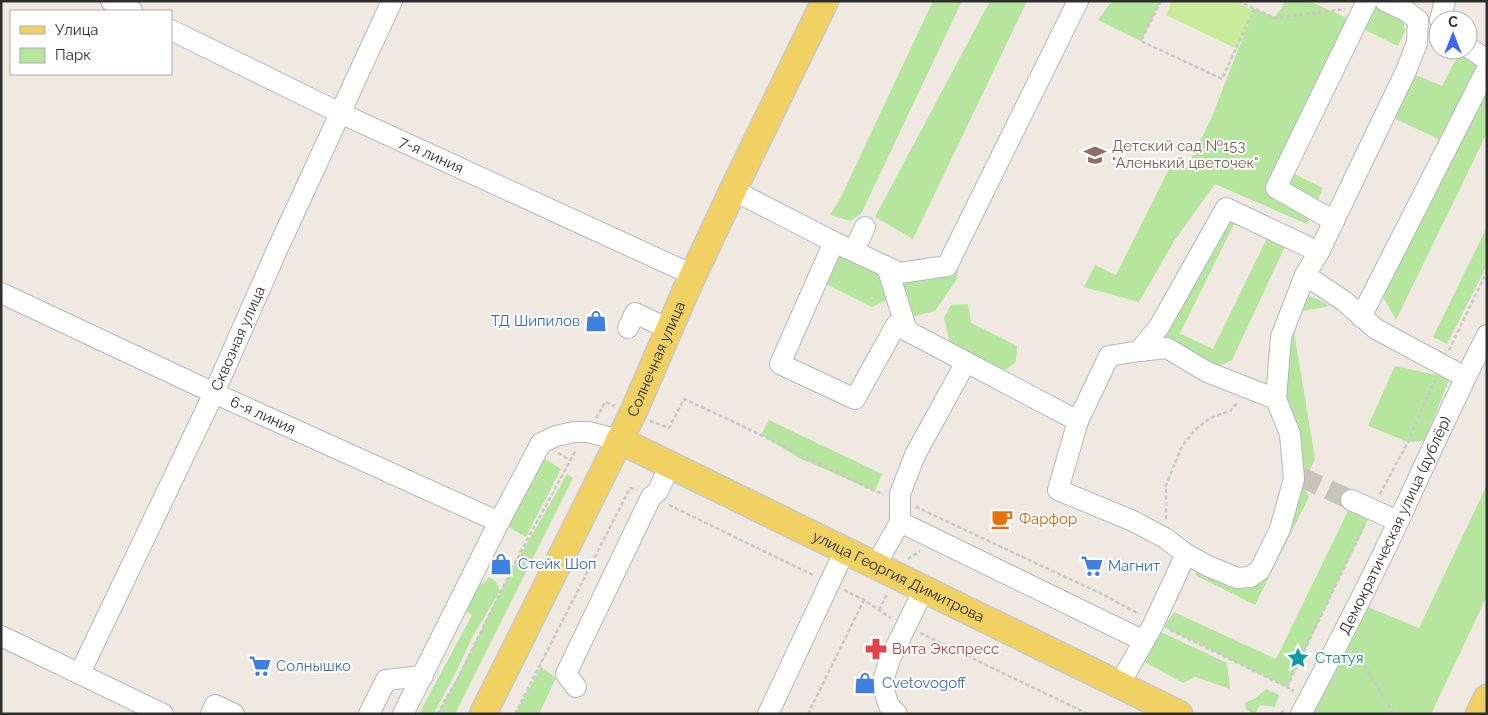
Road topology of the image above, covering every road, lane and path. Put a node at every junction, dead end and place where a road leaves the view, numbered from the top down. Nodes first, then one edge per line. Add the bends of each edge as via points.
1 (111, 1) edge
2 (392, 1) edge
3 (825, 1) edge
4 (1078, 1) edge
5 (1161, 1) edge
6 (1238, 1) edge
7 (1385, 1) edge
8 (1366, 4) edge
9 (1254, 9) junction
10 (130, 10) edge
11 (172, 30) edge
12 (1487, 69) edge
13 (340, 113) junction
14 (733, 190) junction
15 (1334, 221) junction
16 (865, 227) dead end
17 (834, 242) junction
18 (854, 251) junction
19 (1319, 252) junction
20 (888, 267) junction
21 (1487, 272) edge
22 (693, 275) junction
23 (1306, 275) junction
24 (1, 292) edge
25 (1361, 317) junction
26 (628, 328) dead end
27 (670, 329) junction
28 (906, 330) junction
29 (1487, 335) edge
30 (1139, 351) junction
31 (966, 362) junction
32 (1442, 365) junction
33 (1465, 377) junction
34 (214, 394) junction
35 (1276, 399) junction
36 (1230, 411) dead end
37 (1078, 421) junction
38 (619, 440) junction
39 (570, 460) dead end
40 (670, 465) junction
41 (652, 496) junction
42 (1351, 500) tunnel mouth
43 (1372, 509) junction
44 (1398, 521) junction
45 (499, 522) junction
46 (900, 522) junction
47 (1165, 538) junction
48 (845, 550) junction
49 (1186, 554) junction
50 (876, 565) junction
51 (830, 583) junction
52 (924, 589) junction
53 (864, 600) junction
54 (906, 626) junction
55 (1344, 633) junction
56 (1, 636) edge
57 (1144, 641) junction
58 (80, 673) junction
59 (423, 676) junction
60 (1119, 685) junction
61 (576, 687) dead end
62 (1287, 687) dead end
63 (1487, 698) edge
64 (213, 709) edge
65 (163, 714) edge
66 (234, 714) edge
67 (369, 714) edge
68 (403, 714) edge
69 (437, 714) edge
70 (482, 714) edge
71 (515, 714) edge
72 (768, 714) edge
73 (808, 714) edge
74 (897, 714) edge
75 (1088, 714) edge
76 (1178, 714) edge
77 (1301, 714) edge
78 (1394, 714) edge
79 (1479, 714) edge

1 - 10 street
2 - 13 street, Сквозная улица
3 - 14 main road, Солнечная улица
4 - 20 street via 947,266 900,272
5 - 9 path via 1141,41 1222,80
6 - 9 path
7 - 15 street via 1406,10 1418,20 1417,43
8 - 9 path via 1275,18
8 - 15 street via 1276,188
11 - 13 street, 7-я линия
12 - 25 street
13 - 22 street, 7-я линия
13 - 34 street, Сквозная улица
14 - 17 street
14 - 22 main road, Солнечная улица
15 - 19 street
16 - 18 street
17 - 18 street
17 - 28 street via 780,364 855,399 896,325
18 - 20 street
19 - 23 street
19 - 30 street via 1226,208 1159,327
20 - 28 street
21 - 32 path
22 - 27 main road, Солнечная улица
23 - 25 street
23 - 35 street via 1281,337
24 - 34 street, 6-я линия
25 - 32 street via 1376,329
26 - 27 street via 635,313
27 - 38 main road, Солнечная улица
28 - 31 street
29 - 33 street, Демократическая улица (дублёр)
30 - 35 street via 1167,348 1207,372
30 - 37 street via 1109,356
31 - 37 street
31 - 46 street via 915,455 900,494
32 - 33 street
32 - 43 path via 1408,442
33 - 44 street, Демократическая улица (дублёр)
34 - 45 street, 6-я линия
34 - 58 street, Сквозная улица
35 - 49 street via 1290,434 1298,478 1280,529 1260,570 1250,577 1237,578
36 - 47 path via 1210,418 1182,446 1166,485
37 - 47 street via 1058,490
38 - 40 main road, улица Георгия Димитрова
38 - 45 street via 574,432 541,443
38 - 70 main road, Солнечная улица
39 - 69 path
40 - 41 street via 658,491
40 - 48 main road, улица Георгия Димитрова
41 - 51 path
41 - 61 street via 566,674
41 - 71 path via 630,488
42 - 43 street
43 - 44 street
43 - 62 path
44 - 55 street, Демократическая улица (дублёр)
45 - 59 street
46 - 50 street
46 - 57 street
47 - 49 street
48 - 50 main road, улица Георгия Димитрова
48 - 51 street
49 - 57 street
50 - 52 main road, улица Георгия Димитрова
51 - 53 path
51 - 72 street
52 - 54 street
52 - 60 main road, улица Георгия Димитрова
53 - 54 path
53 - 73 path
54 - 74 street via 882,684 889,706
54 - 75 path
55 - 77 street, Демократическая улица (дублёр)
55 - 78 path
56 - 58 street
57 - 60 street
58 - 65 street
59 - 67 street via 386,680
59 - 68 street
60 - 76 main road, улица Георгия Димитрова
63 - 79 main road
64 - 66 street

